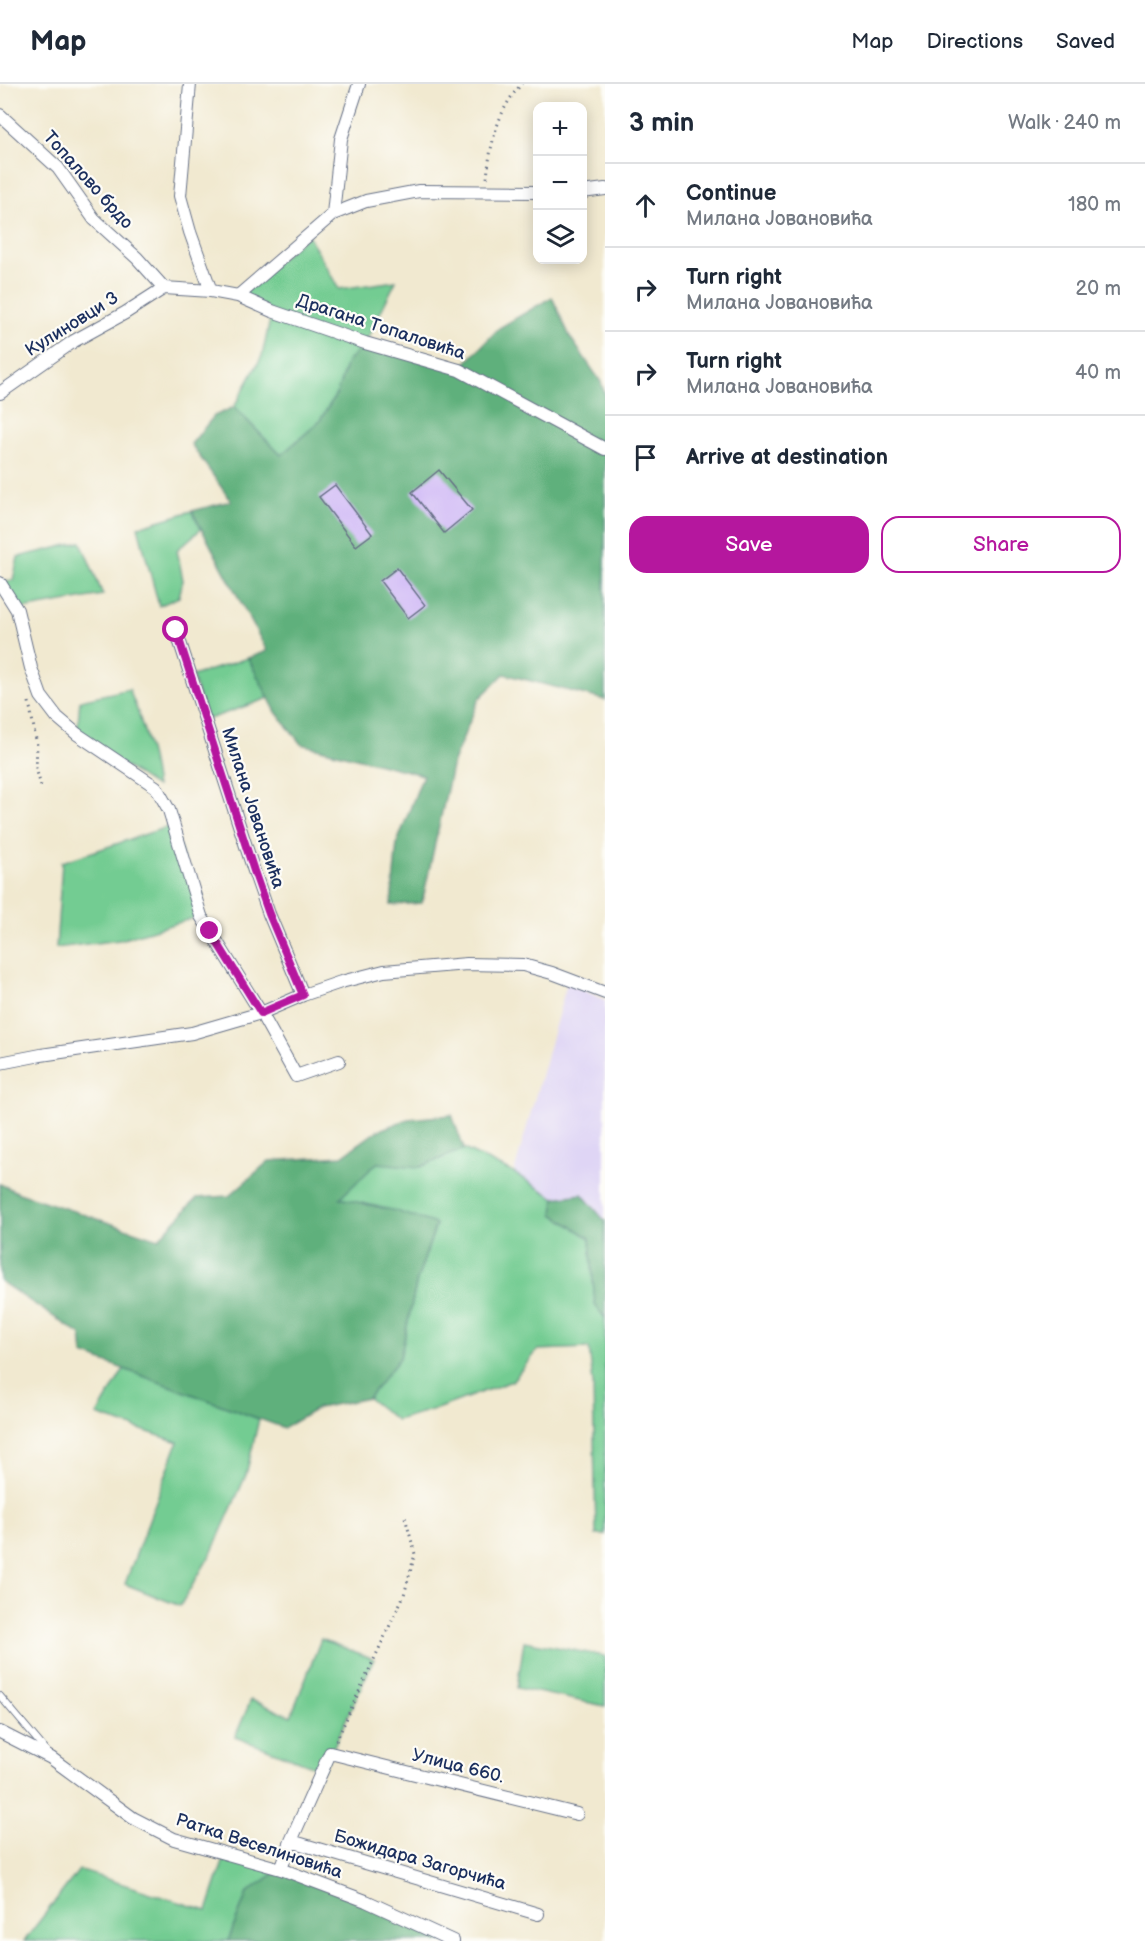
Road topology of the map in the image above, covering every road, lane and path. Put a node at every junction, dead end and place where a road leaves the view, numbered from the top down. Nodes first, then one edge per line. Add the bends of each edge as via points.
1 (190, 84) edge
2 (359, 84) edge
3 (522, 84) edge
4 (0, 115) edge
5 (605, 189) edge
6 (587, 191) edge
7 (486, 192) junction
8 (533, 192) edge
9 (333, 214) junction
10 (164, 288) junction
11 (212, 291) junction
12 (238, 296) junction
13 (0, 392) edge
14 (605, 449) edge
15 (0, 584) edge
16 (176, 630) dead end
17 (29, 696) dead end
18 (41, 786) dead end
19 (605, 993) edge
20 (303, 995) junction
21 (261, 1013) junction
22 (339, 1060) dead end
23 (0, 1063) edge
24 (405, 1517) dead end
25 (0, 1696) edge
26 (0, 1732) edge
27 (330, 1753) junction
28 (51, 1758) junction
29 (577, 1814) dead end
30 (291, 1841) junction
31 (281, 1869) junction
32 (538, 1914) dead end
33 (453, 1941) edge

1 - 11 street via 180,196
2 - 9 street via 341,138
3 - 7 path via 500,118 489,159
4 - 10 street, Топалово брдо via 58,168 94,219
5 - 6 street
7 - 8 street
7 - 9 street via 419,191 366,201
9 - 12 street
10 - 11 street
10 - 13 street, Кулиновци 3 via 74,341
11 - 12 street
12 - 14 street, Драгана Топаловића via 365,343 459,370
15 - 21 street via 16,610 41,696 57,717 156,788 169,810 201,916
16 - 20 street, Милана Јовановића via 254,871
17 - 18 path
19 - 20 street via 523,965 467,964 384,971
20 - 21 street
21 - 22 street via 296,1076
21 - 23 street via 192,1033
24 - 27 path via 415,1554 404,1595
25 - 28 lane
26 - 28 street, Ратка Веселиновића
27 - 29 street, Улица 660.
27 - 30 street
28 - 31 street, Ратка Веселиновића via 133,1818 174,1839
30 - 31 street
30 - 32 street, Божидара Загорчића
31 - 33 street, Ратка Веселиновића via 366,1901

